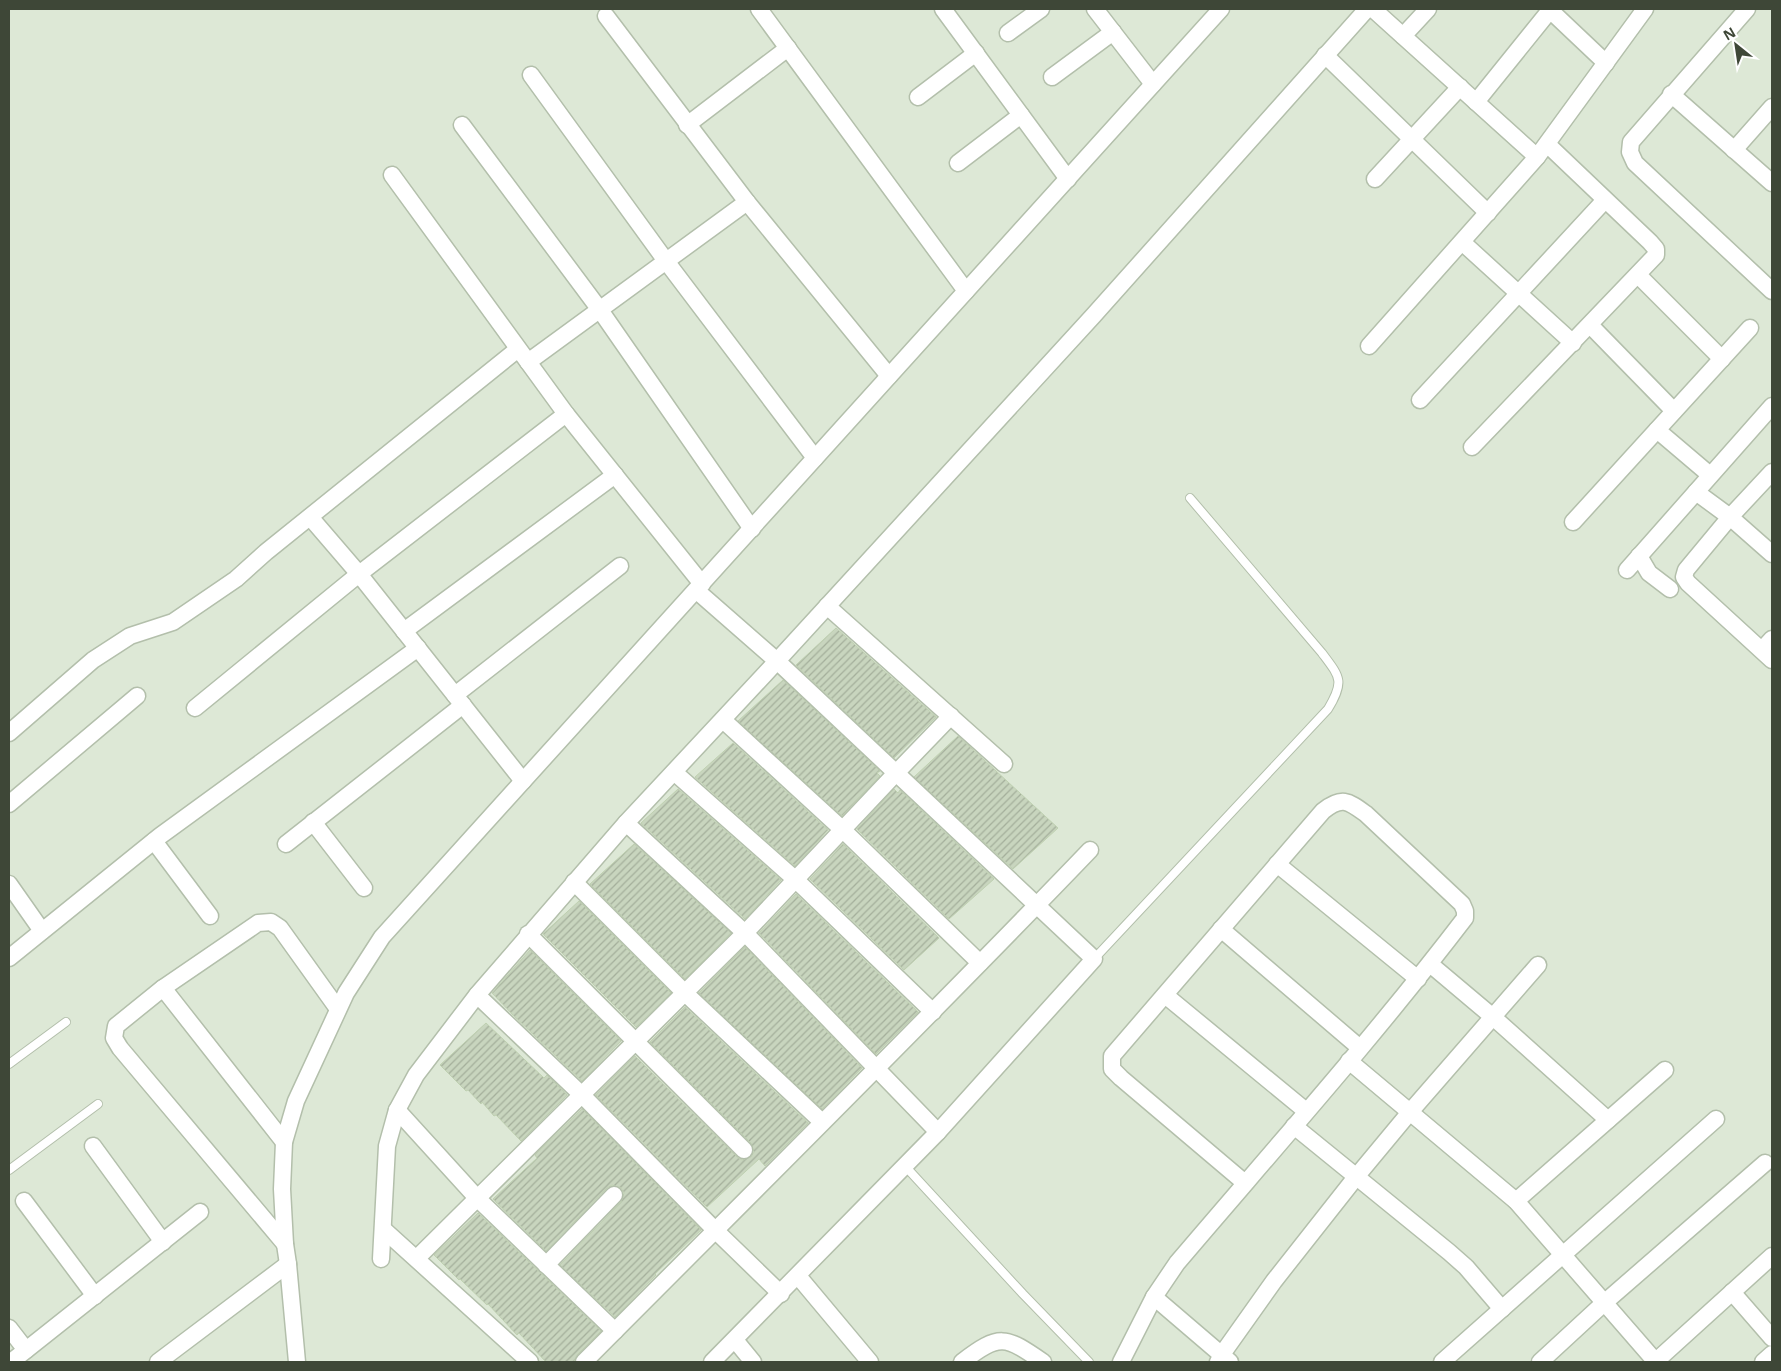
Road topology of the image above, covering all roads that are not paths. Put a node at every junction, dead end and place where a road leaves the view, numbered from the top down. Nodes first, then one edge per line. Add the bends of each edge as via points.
1 (759, 9) edge
2 (943, 9) edge
3 (1041, 9) edge
4 (1095, 9) edge
5 (1221, 9) edge
6 (1367, 9) edge
7 (1373, 9) edge
8 (1428, 9) edge
9 (1645, 9) edge
10 (1747, 9) edge
11 (1551, 10) edge
12 (606, 16) dead end
13 (1113, 32) junction
14 (1008, 33) dead end
15 (1403, 36) junction
16 (788, 48) junction
17 (976, 53) junction
18 (1325, 55) junction
19 (1606, 64) junction
20 (531, 75) dead end
21 (1052, 77) dead end
22 (1153, 84) junction
23 (1460, 87) junction
24 (1671, 94) junction
25 (918, 97) dead end
26 (1476, 102) junction
27 (1772, 107) edge
28 (1021, 116) junction
29 (462, 125) dead end
30 (687, 125) junction
31 (1411, 138) junction
32 (1547, 144) junction
33 (1734, 150) junction
34 (1537, 157) junction
35 (958, 163) dead end
36 (392, 175) dead end
37 (1068, 179) junction
38 (1375, 179) dead end
39 (1772, 184) edge
40 (1605, 200) junction
41 (746, 202) junction
42 (1488, 213) junction
43 (1462, 242) junction
44 (666, 261) junction
45 (1638, 275) junction
46 (1772, 290) edge
47 (966, 291) junction
48 (1519, 293) junction
49 (600, 310) junction
50 (1590, 325) junction
51 (1750, 328) dead end
52 (1573, 343) junction
53 (1369, 346) dead end
54 (523, 356) junction
55 (1722, 359) junction
56 (889, 376) junction
57 (1420, 400) dead end
58 (1772, 406) edge
59 (1674, 411) junction
60 (566, 414) junction
61 (1657, 430) junction
62 (1472, 447) dead end
63 (815, 458) junction
64 (1772, 472) edge
65 (615, 475) junction
66 (1710, 476) junction
67 (1696, 492) junction
68 (1190, 498) dead end
69 (310, 516) junction
70 (1730, 517) junction
71 (1573, 522) dead end
72 (752, 528) junction
73 (1772, 554) edge
74 (1639, 556) junction
75 (620, 566) dead end
76 (1627, 570) dead end
77 (359, 574) junction
78 (699, 588) junction
79 (1670, 589) dead end
80 (827, 606) junction
81 (404, 631) junction
82 (418, 648) junction
83 (1769, 650) edge
84 (777, 661) junction
85 (137, 696) dead end
86 (459, 700) junction
87 (196, 708) dead end
88 (951, 716) junction
89 (723, 720) junction
90 (9, 732) edge
91 (1004, 764) dead end
92 (674, 772) junction
93 (896, 773) junction
94 (524, 781) junction
95 (9, 804) edge
96 (313, 822) junction
97 (626, 823) junction
98 (843, 830) junction
99 (154, 841) junction
100 (286, 844) dead end
101 (1090, 850) dead end
102 (1277, 864) junction
103 (796, 880) junction
104 (574, 882) junction
105 (9, 884) edge
106 (364, 888) dead end
107 (1036, 906) junction
108 (210, 916) dead end
109 (1221, 929) junction
110 (42, 931) junction
111 (746, 933) junction
112 (528, 934) junction
113 (9, 958) edge
114 (1094, 959) junction
115 (980, 963) junction
116 (1430, 964) junction
117 (1538, 965) dead end
118 (1418, 979) junction
119 (163, 988) junction
120 (686, 993) junction
121 (477, 995) junction
122 (1165, 995) junction
123 (338, 1009) junction
124 (933, 1012) junction
125 (1493, 1017) junction
126 (66, 1022) dead end
127 (636, 1042) junction
128 (1360, 1048) junction
129 (1349, 1061) junction
130 (9, 1064) edge
131 (875, 1068) junction
132 (1665, 1070) dead end
133 (582, 1095) junction
134 (98, 1104) dead end
135 (398, 1110) junction
136 (1306, 1111) junction
137 (1410, 1112) junction
138 (1716, 1119) dead end
139 (1608, 1120) junction
140 (822, 1122) junction
141 (1294, 1126) junction
142 (938, 1132) junction
143 (284, 1142) junction
144 (93, 1146) dead end
145 (744, 1150) dead end
146 (1765, 1163) dead end
147 (905, 1166) junction
148 (9, 1170) edge
149 (1356, 1177) junction
150 (1244, 1183) junction
151 (614, 1195) dead end
152 (478, 1198) junction
153 (24, 1201) dead end
154 (1516, 1201) junction
155 (200, 1212) dead end
156 (383, 1228) junction
157 (714, 1230) junction
158 (163, 1242) junction
159 (285, 1244) junction
160 (1563, 1255) junction
161 (1772, 1256) edge
162 (417, 1258) junction
163 (381, 1259) dead end
164 (288, 1264) junction
165 (546, 1265) junction
166 (798, 1276) junction
167 (1732, 1292) junction
168 (780, 1294) junction
169 (95, 1296) junction
170 (1154, 1297) junction
171 (1604, 1303) junction
172 (1502, 1309) junction
173 (9, 1328) edge
174 (615, 1331) junction
175 (1772, 1338) edge
176 (736, 1340) junction
177 (26, 1350) junction
178 (1772, 1354) edge
179 (1223, 1360) edge
180 (11, 1362) edge
181 (158, 1362) edge
182 (296, 1362) edge
183 (530, 1362) edge
184 (584, 1362) edge
185 (712, 1362) edge
186 (753, 1362) edge
187 (870, 1362) edge
188 (962, 1362) edge
189 (1043, 1362) edge
190 (1089, 1362) edge
191 (1121, 1362) edge
192 (1442, 1362) edge
193 (1540, 1362) edge
194 (1655, 1362) edge
195 (1763, 1362) edge

1 - 16 street
2 - 17 street
3 - 14 street
4 - 13 street
5 - 22 street
6 - 18 street
7 - 15 street
8 - 15 street
9 - 19 street
10 - 24 street
11 - 19 street
11 - 26 street
12 - 30 street
13 - 21 street
13 - 22 street
15 - 23 street
16 - 30 street
16 - 47 street
17 - 25 street
17 - 28 street
18 - 31 street
18 - 80 street via 1093,316
19 - 32 street
20 - 44 street
22 - 37 street
23 - 26 street
23 - 31 street
24 - 33 street
24 - 46 street via 1631,142 1630,152 1635,162
26 - 34 street
27 - 33 street
28 - 35 street
28 - 37 street
29 - 49 street
30 - 41 street
31 - 38 street
31 - 42 street
32 - 34 street
32 - 40 street
33 - 39 street
34 - 42 street
36 - 54 street
37 - 47 street
40 - 45 street via 1656,249 1656,255
40 - 48 street
41 - 44 street
41 - 56 street
42 - 43 street
43 - 48 street
43 - 53 street
44 - 49 street
44 - 63 street
45 - 50 street
45 - 55 street
47 - 56 street
48 - 52 street
48 - 57 street
49 - 54 street
49 - 72 street
50 - 52 street
50 - 59 street
51 - 55 street
52 - 62 street
54 - 60 street
54 - 69 street
55 - 59 street
56 - 63 street
58 - 66 street
59 - 61 street
60 - 65 street
60 - 77 street
61 - 66 street
61 - 71 street
63 - 72 street
64 - 70 street
65 - 78 street
65 - 81 street
66 - 67 street
67 - 70 street
67 - 74 street
68 - 114 lane via 1322,653 1337,674 1338,692 1328,709
69 - 77 street
69 - 90 street via 207,600 173,622 130,636 93,660
70 - 73 street
70 - 83 street via 1686,570 1684,577
72 - 78 street
74 - 76 street
74 - 79 street via 1649,573
75 - 86 street
77 - 81 street
77 - 87 street
78 - 84 street
78 - 94 street
80 - 84 street
80 - 88 street
81 - 82 street
82 - 86 street
82 - 99 street
84 - 89 street
84 - 93 street
85 - 95 street
86 - 94 street
86 - 96 street
88 - 91 street
88 - 93 street
89 - 92 street
89 - 98 street
92 - 97 street
92 - 103 street
93 - 98 street
93 - 107 street
94 - 123 street via 382,937
96 - 100 street
96 - 106 street
97 - 104 street
97 - 111 street
98 - 103 street
98 - 115 street
99 - 108 street
99 - 110 street
101 - 107 street
102 - 109 street
102 - 116 street via 1323,810 1342,800 1352,804 1462,904 1465,918
102 - 118 street
103 - 111 street
103 - 124 street
104 - 112 street
104 - 120 street
105 - 110 street
107 - 114 street
107 - 115 street
109 - 122 street
109 - 128 street
110 - 113 street
111 - 120 street
111 - 131 street
112 - 121 street
112 - 127 street
114 - 142 street
115 - 124 street
116 - 118 street
116 - 125 street
117 - 125 street
118 - 128 street
119 - 123 street via 258,923 271,922 280,928
119 - 143 street
119 - 159 street via 116,1026 114,1038
120 - 127 street
120 - 140 street
121 - 133 street
121 - 135 street via 416,1076
122 - 136 street
122 - 150 street via 1112,1056 1112,1069
123 - 143 street via 296,1101
124 - 131 street
125 - 137 street
125 - 139 street
126 - 130 lane
127 - 133 street
127 - 145 street
128 - 129 street
129 - 136 street
129 - 137 street
131 - 140 street
131 - 142 street
132 - 139 street
133 - 152 street
133 - 157 street
134 - 148 lane
135 - 152 street
135 - 156 street via 388,1146
136 - 141 street
137 - 149 street
137 - 154 street
138 - 160 street
139 - 154 street
140 - 157 street
141 - 149 street
141 - 150 street
142 - 147 street
143 - 159 street
144 - 158 street
146 - 171 street
147 - 166 street
147 - 190 lane
149 - 172 street via 1466,1267
149 - 179 street via 1274,1282
150 - 170 street via 1177,1262
151 - 165 street
152 - 162 street
152 - 165 street
153 - 169 street
154 - 160 street
155 - 158 street
156 - 162 street
156 - 163 street
157 - 168 street
157 - 174 street
158 - 169 street
159 - 164 street
160 - 171 street
160 - 172 street
161 - 167 street
162 - 183 street
164 - 181 street
164 - 182 street
165 - 174 street
166 - 168 street
166 - 187 street
167 - 175 street
167 - 194 street
168 - 176 street
169 - 177 street
170 - 179 street
170 - 191 street
171 - 193 street
171 - 194 street
172 - 192 street
173 - 177 street
174 - 184 street
176 - 185 street
176 - 186 street
177 - 180 street
178 - 195 street
188 - 189 street via 997,1340 1023,1348

